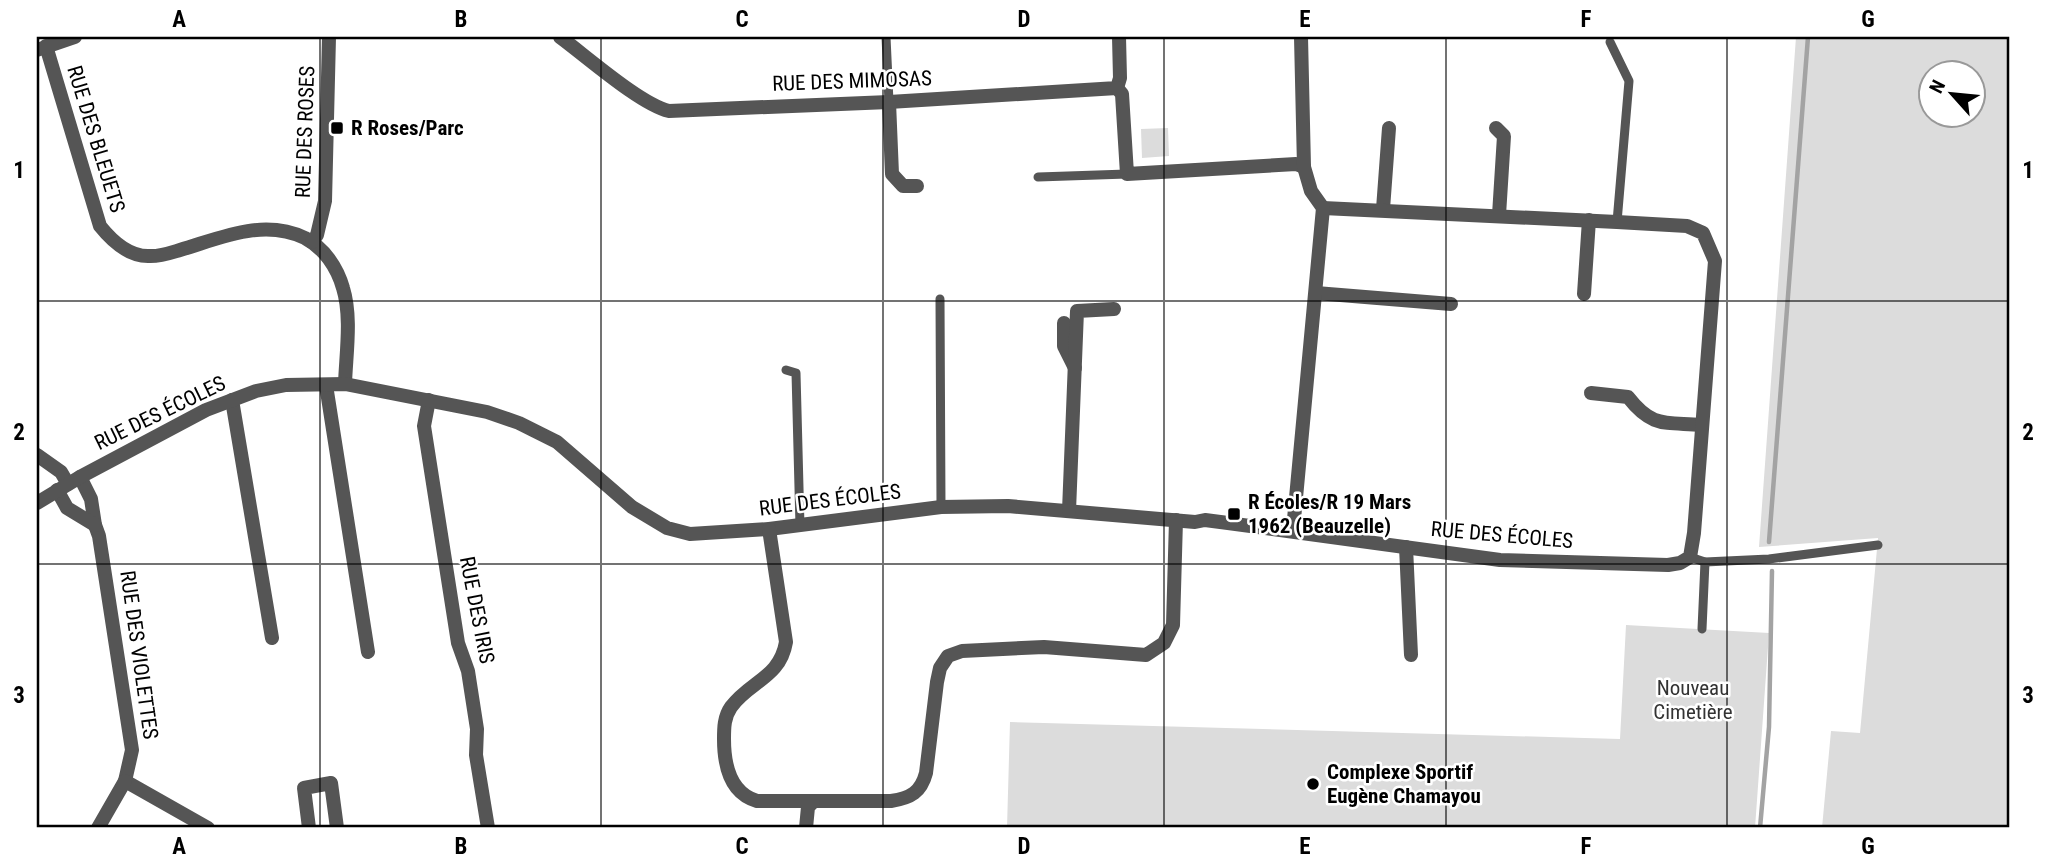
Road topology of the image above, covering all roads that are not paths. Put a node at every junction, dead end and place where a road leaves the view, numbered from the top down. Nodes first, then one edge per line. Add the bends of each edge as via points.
1 (75, 37) edge
2 (329, 37) edge
3 (560, 37) edge
4 (886, 37) edge
5 (1119, 37) edge
6 (1301, 37) edge
7 (1610, 43) dead end
8 (41, 48) edge
9 (1117, 88) junction
10 (889, 102) junction
11 (1389, 128) dead end
12 (1496, 128) dead end
13 (1304, 167) junction
14 (1127, 174) junction
15 (1038, 177) dead end
16 (917, 186) dead end
17 (1323, 208) junction
18 (1383, 209) junction
19 (1499, 215) junction
20 (1589, 220) junction
21 (1617, 222) junction
22 (312, 242) junction
23 (1316, 293) junction
24 (1584, 294) dead end
25 (940, 299) dead end
26 (1451, 304) dead end
27 (1114, 309) dead end
28 (1064, 323) dead end
29 (1075, 368) junction
30 (786, 370) dead end
31 (326, 384) junction
32 (345, 384) junction
33 (1591, 393) dead end
34 (232, 400) junction
35 (429, 400) junction
36 (1701, 425) junction
37 (37, 455) edge
38 (37, 484) edge
39 (57, 490) edge
40 (941, 507) junction
41 (1069, 511) junction
42 (1176, 520) junction
43 (95, 525) junction
44 (800, 526) junction
45 (769, 529) junction
46 (1293, 530) junction
47 (1878, 545) dead end
48 (1406, 547) junction
49 (1690, 557) junction
50 (1706, 562) junction
51 (1702, 629) dead end
52 (272, 638) dead end
53 (368, 652) dead end
54 (1410, 655) dead end
55 (125, 780) junction
56 (813, 802) junction
57 (98, 828) edge
58 (208, 828) edge
59 (309, 828) edge
60 (337, 828) edge
61 (488, 828) edge
62 (806, 828) edge

1 - 8 street
2 - 22 street, RUE DES ROSES via 325,201
3 - 10 street, RUE DES MIMOSAS via 644,100 670,111
4 - 10 lane
5 - 9 street
6 - 13 street
7 - 21 lane via 1629,81
8 - 22 street, RUE DES BLEUETS via 100,226 111,240 147,257 258,228 293,233
9 - 10 street, RUE DES MIMOSAS
9 - 14 street via 1122,94
10 - 16 street via 892,174 903,186
11 - 18 street
12 - 19 street via 1504,136
13 - 14 street
13 - 17 street via 1311,191
14 - 15 lane
17 - 18 street
17 - 23 street
18 - 19 street
19 - 20 street
20 - 21 street
20 - 24 street
21 - 36 street via 1687,226 1703,233 1711,249 1715,261
22 - 32 street via 326,254 344,289
23 - 26 street
23 - 46 street
25 - 40 lane
27 - 29 street via 1077,311
28 - 29 street via 1063,346
29 - 41 street
30 - 44 lane via 796,373
31 - 32 street, RUE DES ÉCOLES
31 - 34 street, RUE DES ÉCOLES via 286,385
31 - 53 street
32 - 35 street, RUE DES ÉCOLES
33 - 36 street via 1628,397 1652,421
34 - 39 street, RUE DES ÉCOLES
34 - 52 street
35 - 45 street, RUE DES ÉCOLES via 486,412 557,442 622,499 667,527 690,534
35 - 61 street, RUE DES IRIS via 424,426 458,643 468,671
36 - 49 street
37 - 39 street via 61,472
38 - 39 street
39 - 43 street via 67,508
39 - 43 street, RUE DES VIOLETTES via 91,499
40 - 41 street, RUE DES ÉCOLES
40 - 44 street, RUE DES ÉCOLES
41 - 42 street, RUE DES ÉCOLES
42 - 46 street, RUE DES ÉCOLES
42 - 56 street via 1173,625 1164,643 1146,655 1044,647 962,651 948,656 937,682 926,773 915,794 891,801
43 - 55 street, RUE DES VIOLETTES via 132,750
44 - 45 street, RUE DES ÉCOLES
45 - 56 street via 786,642 777,667 731,707 724,720 724,756 735,788 745,798
46 - 48 street, RUE DES ÉCOLES
47 - 50 lane
48 - 49 street, RUE DES ÉCOLES via 1500,561 1668,565
48 - 54 street
49 - 50 lane
50 - 51 lane
55 - 57 street, RUE DES VIOLETTES
55 - 58 street
56 - 62 street via 808,807
59 - 60 street via 304,788 331,783

